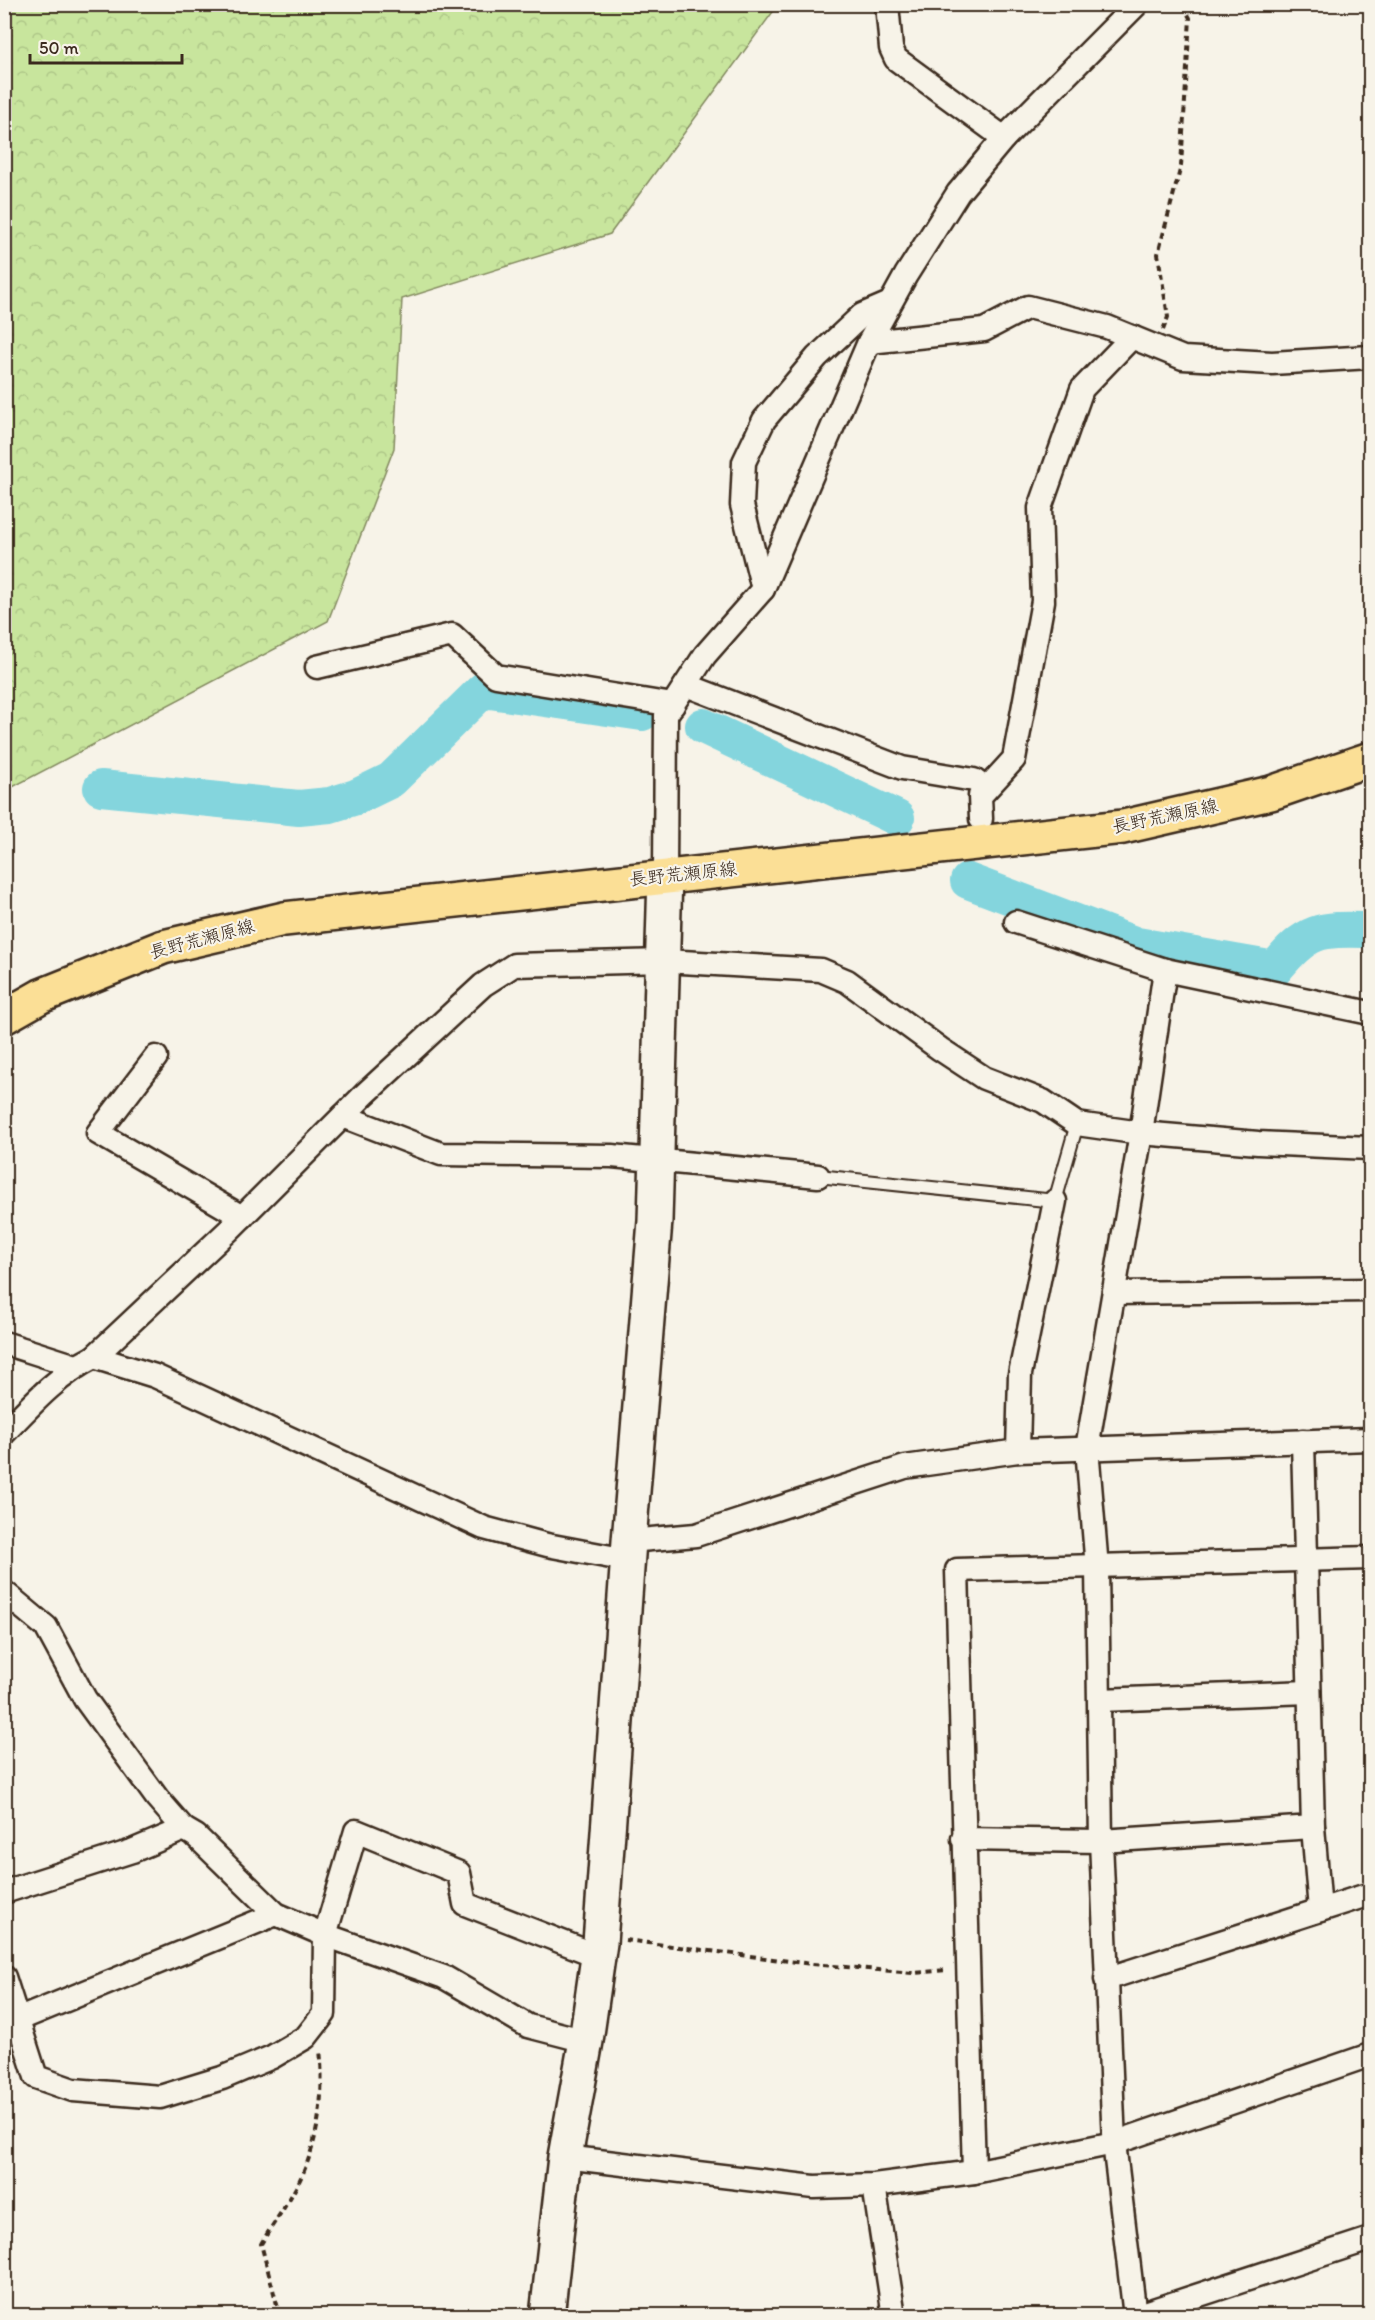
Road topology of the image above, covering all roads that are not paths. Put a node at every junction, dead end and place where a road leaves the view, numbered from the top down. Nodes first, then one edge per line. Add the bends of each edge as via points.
1 (887, 4) edge
2 (1137, 4) edge
3 (1004, 138) junction
4 (890, 303) junction
5 (1132, 337) junction
6 (869, 342) junction
7 (1371, 357) edge
8 (763, 589) junction
9 (317, 668) dead end
10 (686, 685) junction
11 (673, 705) junction
12 (1371, 759) edge
13 (986, 789) junction
14 (981, 819) dead end
15 (665, 875) junction
16 (1016, 922) dead end
17 (664, 962) junction
18 (1165, 970) junction
19 (1371, 1013) edge
20 (4, 1017) edge
21 (156, 1057) dead end
22 (343, 1116) junction
23 (1077, 1124) junction
24 (1141, 1133) junction
25 (1371, 1148) edge
26 (657, 1161) junction
27 (818, 1176) joint
28 (1055, 1201) junction
29 (242, 1217) junction
30 (1371, 1290) edge
31 (1114, 1293) junction
32 (4, 1343) edge
33 (85, 1361) junction
34 (4, 1433) edge
35 (1371, 1439) edge
36 (1303, 1441) junction
37 (1087, 1448) junction
38 (1018, 1451) junction
39 (628, 1550) junction
40 (1371, 1558) edge
41 (1306, 1559) junction
42 (1097, 1568) junction
43 (4, 1592) edge
44 (1309, 1692) junction
45 (1100, 1700) junction
46 (1313, 1827) junction
47 (184, 1829) junction
48 (963, 1839) junction
49 (1101, 1841) junction
50 (4, 1892) edge
51 (1371, 1894) edge
52 (1320, 1910) junction
53 (276, 1914) junction
54 (325, 1935) junction
55 (599, 1946) junction
56 (4, 1977) edge
57 (1106, 1979) junction
58 (17, 2020) junction
59 (586, 2041) junction
60 (1371, 2055) edge
61 (1114, 2143) junction
62 (565, 2157) junction
63 (974, 2172) junction
64 (874, 2185) junction
65 (1371, 2239) edge
66 (547, 2316) edge
67 (894, 2316) edge

1 - 3 street via 891,48 896,59
2 - 3 street
3 - 4 street via 958,193
4 - 6 street
4 - 8 street via 862,315 817,357 764,420 744,462 742,505
5 - 6 street via 1028,307 984,330
5 - 7 street via 1183,358 1272,363
5 - 13 street via 1082,389 1040,508 1043,601 1014,759
6 - 8 street
8 - 10 street via 705,655
9 - 11 street via 452,635 496,676
10 - 11 street
10 - 13 street via 902,768 974,780
11 - 15 street via 666,715
12 - 15 main road, 長野荒瀬原線 via 1271,793 1123,827
13 - 14 street via 980,796
15 - 17 street
15 - 20 main road, 長野荒瀬原線 via 284,919 163,947 41,996
16 - 18 street
17 - 22 street via 514,965 483,985
17 - 23 street via 821,970 847,981 984,1078 1044,1101
17 - 26 street
18 - 19 street
18 - 24 street
21 - 29 street via 98,1133
22 - 26 street via 441,1154 612,1156
22 - 29 street
23 - 24 street
23 - 28 lane
24 - 25 street
24 - 31 street
26 - 27 street
26 - 39 street
27 - 28 lane
28 - 38 street via 1020,1374
29 - 33 street
30 - 31 street
31 - 37 street
32 - 33 street
33 - 34 street via 41,1395
33 - 39 street via 155,1376 484,1528 547,1545
35 - 36 street
36 - 37 street
36 - 41 street
37 - 38 street
37 - 42 street
38 - 39 street via 905,1467 696,1535
39 - 55 street
40 - 41 street
41 - 42 street
41 - 44 street
42 - 45 street
42 - 48 street via 957,1570
43 - 47 street via 46,1627 85,1699
44 - 45 street
44 - 46 street
45 - 49 street
46 - 49 street
46 - 52 street
47 - 50 street via 132,1851
47 - 53 street via 196,1836
48 - 49 street
48 - 63 street
49 - 57 street
51 - 52 street
52 - 57 street
53 - 54 street
53 - 58 street
54 - 55 street via 356,1831 459,1874 465,1904
54 - 58 street via 324,2014 306,2037 272,2058 160,2097 73,2090 36,2077
54 - 59 street via 444,1977 528,2026
55 - 59 street
56 - 58 street
57 - 61 street
59 - 62 street
60 - 61 street
61 - 63 street
61 - 65 street via 1135,2316
62 - 64 street via 814,2187
62 - 66 street
63 - 64 street
64 - 67 street

